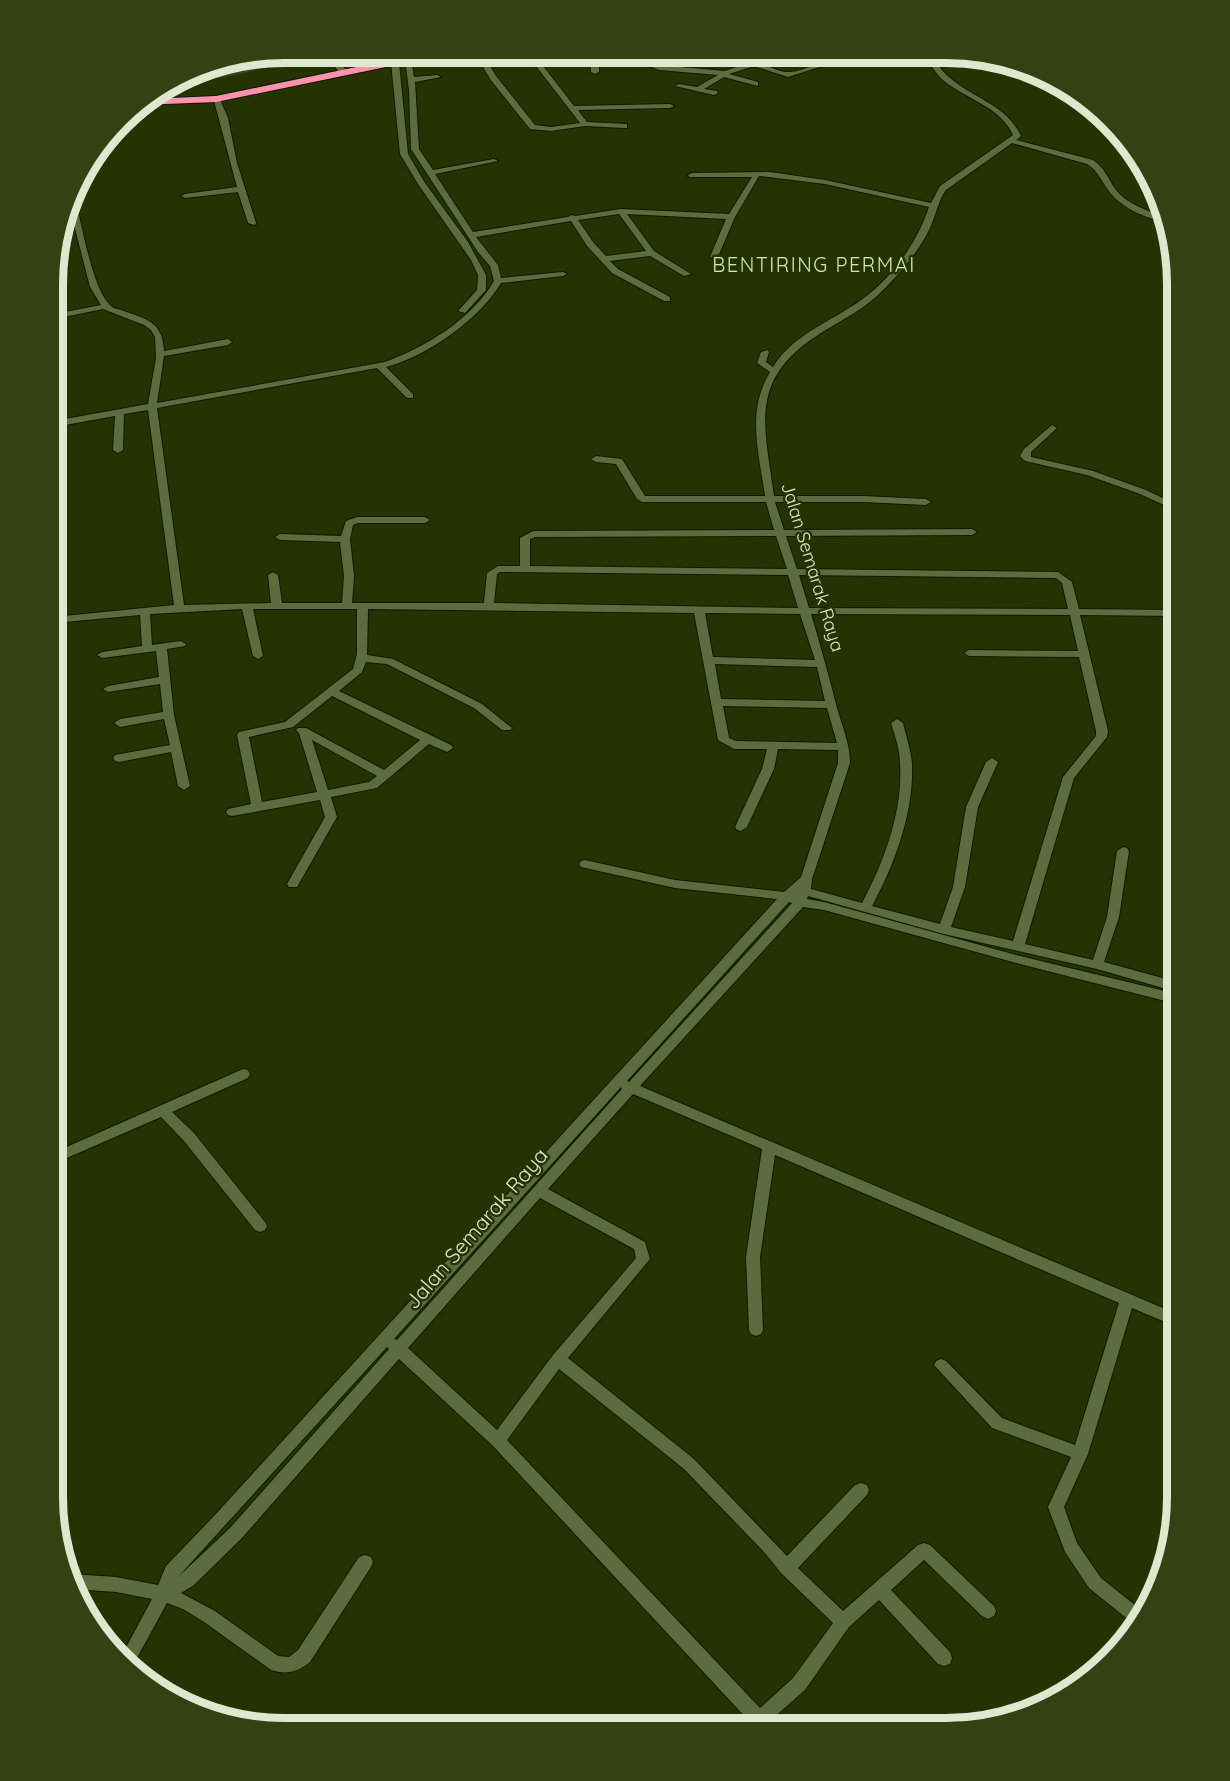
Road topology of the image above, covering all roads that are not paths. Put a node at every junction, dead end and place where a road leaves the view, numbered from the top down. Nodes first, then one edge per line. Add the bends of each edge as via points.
1 (336, 63) edge
2 (390, 63) edge
3 (395, 63) edge
4 (408, 63) edge
5 (484, 63) edge
6 (537, 63) edge
7 (595, 63) edge
8 (655, 63) edge
9 (754, 63) joint
10 (827, 63) edge
11 (935, 63) edge
12 (595, 72) dead end
13 (344, 73) junction
14 (724, 74) junction
15 (437, 77) dead end
16 (411, 80) junction
17 (755, 84) dead end
18 (678, 86) dead end
19 (699, 89) junction
20 (714, 93) dead end
21 (216, 99) junction
22 (158, 102) edge
23 (670, 106) dead end
24 (573, 108) junction
25 (585, 124) junction
26 (624, 126) dead end
27 (1012, 141) junction
28 (494, 161) dead end
29 (429, 173) junction
30 (757, 174) junction
31 (692, 175) dead end
32 (241, 189) junction
33 (184, 196) dead end
34 (444, 196) junction
35 (430, 198) junction
36 (934, 206) junction
37 (621, 211) junction
38 (75, 214) edge
39 (1156, 216) edge
40 (731, 217) junction
41 (572, 218) junction
42 (252, 223) dead end
43 (471, 235) junction
44 (651, 253) junction
45 (714, 257) dead end
46 (603, 259) junction
47 (563, 274) dead end
48 (687, 274) dead end
49 (498, 281) junction
50 (480, 291) junction
51 (492, 292) junction
52 (667, 299) dead end
53 (106, 306) junction
54 (63, 315) edge
55 (228, 342) dead end
56 (765, 352) dead end
57 (160, 354) junction
58 (380, 366) junction
59 (774, 371) junction
60 (410, 396) dead end
61 (153, 401) junction
62 (120, 411) junction
63 (63, 416) edge
64 (63, 422) edge
65 (1052, 428) dead end
66 (118, 450) dead end
67 (596, 459) dead end
68 (770, 500) junction
69 (926, 502) dead end
70 (1167, 503) edge
71 (425, 520) dead end
72 (972, 532) dead end
73 (781, 534) junction
74 (280, 537) dead end
75 (345, 538) junction
76 (525, 568) junction
77 (794, 572) junction
78 (273, 575) dead end
79 (356, 606) junction
80 (489, 606) junction
81 (247, 607) junction
82 (277, 607) junction
83 (179, 608) junction
84 (805, 609) junction
85 (699, 610) junction
86 (145, 612) junction
87 (1072, 612) junction
88 (1167, 613) edge
89 (63, 619) edge
90 (181, 644) dead end
91 (161, 647) junction
92 (147, 649) junction
93 (969, 653) dead end
94 (1084, 654) junction
95 (102, 655) dead end
96 (258, 656) dead end
97 (364, 658) junction
98 (708, 660) junction
99 (822, 664) junction
100 (164, 680) junction
101 (108, 689) dead end
102 (332, 692) junction
103 (716, 702) junction
104 (831, 705) junction
105 (169, 715) junction
106 (120, 723) dead end
107 (897, 723) dead end
108 (289, 725) junction
109 (506, 728) dead end
110 (304, 731) junction
111 (428, 739) junction
112 (774, 745) junction
113 (844, 747) junction
114 (175, 748) junction
115 (447, 748) dead end
116 (119, 758) dead end
117 (992, 762) dead end
118 (385, 775) junction
119 (184, 786) dead end
120 (324, 795) junction
121 (257, 807) junction
122 (232, 812) dead end
123 (741, 827) dead end
124 (1123, 852) dead end
125 (585, 864) dead end
126 (293, 884) dead end
127 (798, 891) junction
128 (865, 908) junction
129 (944, 930) junction
130 (1018, 947) junction
131 (1097, 965) junction
132 (1167, 984) edge
133 (1167, 997) edge
134 (698, 1006) junction
135 (243, 1074) dead end
136 (618, 1084) junction
137 (634, 1087) junction
138 (163, 1111) junction
139 (769, 1148) junction
140 (63, 1155) edge
141 (538, 1190) junction
142 (260, 1226) dead end
143 (1127, 1301) junction
144 (1167, 1317) edge
145 (756, 1330) dead end
146 (385, 1339) junction
147 (400, 1348) junction
148 (558, 1359) junction
149 (940, 1365) dead end
150 (498, 1441) junction
151 (1080, 1454) junction
152 (861, 1490) dead end
153 (365, 1562) dead end
154 (787, 1568) junction
155 (80, 1581) edge
156 (879, 1589) junction
157 (163, 1594) junction
158 (988, 1611) dead end
159 (1134, 1614) edge
160 (843, 1622) junction
161 (130, 1655) edge
162 (944, 1658) dead end
163 (757, 1718) edge
164 (768, 1718) edge

1 - 13 street
2 - 13 highway
3 - 35 street via 404,156
4 - 16 street
5 - 25 street via 533,127 551,129
6 - 24 street
7 - 12 street
8 - 14 street via 653,66 659,68
9 - 10 street via 788,75
9 - 14 street
11 - 27 street via 948,81 1011,123 1017,136
13 - 21 highway
14 - 17 street
14 - 19 street
15 - 16 street
16 - 29 street via 415,149
18 - 19 street
19 - 20 street
21 - 22 highway
21 - 32 street
23 - 24 street
24 - 25 street
25 - 26 street
27 - 36 street, Jalan Semarak Raya via 951,181
27 - 39 street via 1090,162 1101,168 1114,193 1123,201
28 - 29 street
29 - 34 street
30 - 31 street
30 - 36 street via 825,182
30 - 40 street
32 - 33 street
32 - 42 street
34 - 35 street
34 - 43 street
35 - 50 street via 475,259 483,278
36 - 59 street, Jalan Semarak Raya via 915,246 872,296 791,350
37 - 40 street
37 - 41 street
37 - 44 street
38 - 53 street via 94,287
40 - 45 street
41 - 43 street
41 - 46 street
43 - 49 street via 494,265
44 - 46 street
44 - 48 street
46 - 52 street via 615,271
47 - 49 street
49 - 51 street
50 - 51 street
50 - 61 street via 440,330 396,356
51 - 58 street via 432,344
53 - 54 street
53 - 57 street via 154,328
55 - 57 street
56 - 59 street via 761,363
57 - 61 street
58 - 60 street
58 - 61 street
59 - 68 street, Jalan Semarak Raya via 766,386 760,424
61 - 62 street
61 - 63 street
61 - 83 street
62 - 64 street
62 - 66 street
65 - 70 street via 1027,451 1028,459 1090,473
67 - 68 street via 619,461 642,499
68 - 69 street
68 - 73 street, Jalan Semarak Raya
71 - 75 street via 354,520 347,527
72 - 73 street
73 - 76 street via 533,534 525,538
73 - 77 street, Jalan Semarak Raya
74 - 75 street
75 - 79 street
76 - 77 street
76 - 80 street via 494,570
77 - 84 street, Jalan Semarak Raya
77 - 87 street via 1058,575 1067,582
78 - 82 street
79 - 80 street
79 - 82 street
79 - 97 street via 361,617
80 - 85 street
81 - 82 street
81 - 83 street
81 - 96 street
83 - 86 street
84 - 85 street
84 - 87 street
84 - 99 street, Jalan Semarak Raya
85 - 98 street
86 - 89 street
86 - 92 street
87 - 88 street
87 - 94 street
90 - 91 street
91 - 92 street
91 - 100 street
92 - 95 street
93 - 94 street
94 - 130 street via 1101,737 1070,777
97 - 102 street via 358,670
97 - 109 street via 389,661 478,706
98 - 99 street
98 - 103 street
99 - 104 street, Jalan Semarak Raya
100 - 101 street
100 - 105 street
102 - 108 street
102 - 111 street
103 - 104 street
103 - 112 street via 727,743
104 - 113 street, Jalan Semarak Raya
105 - 106 street
105 - 114 street
107 - 128 street via 906,761 901,814
108 - 110 street
108 - 121 street via 243,735
110 - 118 street
110 - 120 street
111 - 115 street
111 - 118 street
112 - 113 street
112 - 123 street via 768,770
113 - 127 street, Jalan Semarak Raya via 844,763
114 - 116 street
114 - 119 street
117 - 129 street via 972,807 959,887
118 - 120 street via 373,785
120 - 121 street
120 - 126 street via 331,817
121 - 122 street
124 - 131 street via 1113,917
125 - 127 street via 675,884
127 - 128 street
127 - 133 street via 824,906
127 - 134 street, Jalan Semarak Raya
128 - 129 street
129 - 130 street
130 - 131 street
131 - 132 street
134 - 136 street, Jalan Semarak Raya
134 - 137 street, Jalan Semarak Raya
135 - 138 street
136 - 137 street
136 - 146 street, Jalan Semarak Raya
137 - 139 street
137 - 141 street, Jalan Semarak Raya
138 - 140 street
138 - 142 street via 189,1137
139 - 143 street
139 - 145 street via 753,1257
141 - 147 street, Jalan Semarak Raya
141 - 148 street via 643,1250 643,1259
143 - 144 street
143 - 151 street
146 - 147 street
146 - 157 street, Jalan Semarak Raya via 172,1571
147 - 150 street
147 - 157 street, Jalan Semarak Raya via 236,1533 188,1580
148 - 150 street
148 - 154 street via 689,1464
149 - 151 street via 996,1423
150 - 163 street
151 - 159 street via 1056,1507 1059,1521 1095,1583
152 - 154 street
153 - 157 street via 304,1656 290,1666 272,1662 190,1604
154 - 160 street
155 - 157 street
156 - 158 street via 924,1550
156 - 160 street
156 - 162 street
157 - 161 street, Jalan Semarak Raya
160 - 164 street via 825,1651

